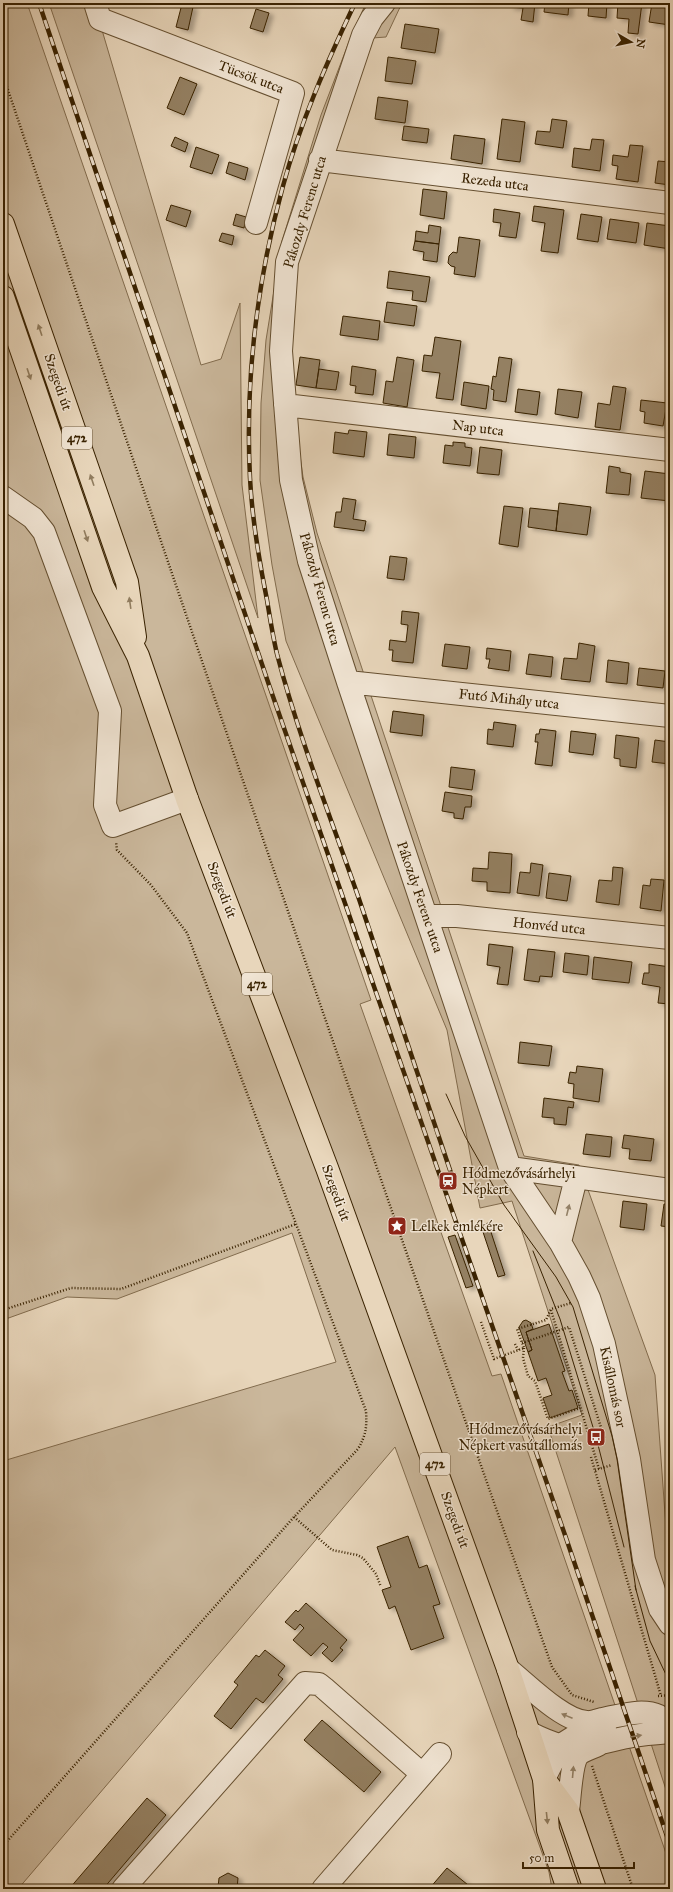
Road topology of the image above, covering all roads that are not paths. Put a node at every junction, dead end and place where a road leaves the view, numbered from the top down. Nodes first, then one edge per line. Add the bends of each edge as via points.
1 (95, 3) edge
2 (384, 3) edge
3 (320, 160) junction
4 (670, 203) edge
5 (256, 223) dead end
6 (3, 224) edge
7 (3, 297) edge
8 (285, 405) junction
9 (670, 450) edge
10 (3, 497) edge
11 (138, 656) junction
12 (348, 682) junction
13 (670, 716) edge
14 (187, 799) junction
15 (427, 916) junction
16 (670, 938) edge
17 (510, 1168) junction
18 (576, 1178) junction
19 (670, 1190) edge
20 (560, 1242) junction
21 (670, 1624) edge
22 (508, 1669) junction
23 (666, 1721) edge
24 (528, 1732) junction
25 (603, 1743) junction
26 (560, 1745) junction
27 (440, 1754) dead end
28 (422, 1774) junction
29 (544, 1779) junction
30 (568, 1811) junction
31 (123, 1889) edge
32 (323, 1889) edge
33 (568, 1889) edge
34 (595, 1889) edge

1 - 5 street, Tücsök utca via 100,19 293,93
2 - 3 street, Pákozdy Ferenc utca via 363,35
3 - 4 street, Rezeda utca
3 - 8 street, Pákozdy Ferenc utca via 287,262 281,351
11 -> 6 main road, Szegedi út / 472 via 127,582
7 -> 11 main road, Szegedi út / 472 via 103,587
8 - 9 street, Nap utca
8 - 12 street, Pákozdy Ferenc utca via 291,480 308,554
10 - 14 street via 33,518 44,532 110,711 104,805 113,826
11 - 14 main road, Szegedi út / 472
12 - 13 street, Futó Mihály utca
12 - 15 street, Pákozdy Ferenc utca
14 - 22 main road, Szegedi út / 472 via 332,1183
15 - 16 street, Honvéd utca via 457,916
15 - 17 street, Pákozdy Ferenc utca
17 - 18 street
17 - 20 street, Kisállomás sor
18 - 19 street
20 -> 18 street
20 - 21 street, Kisállomás sor via 589,1298 604,1344 628,1456 644,1560 660,1609
23 -> 22 street via 649,1712 587,1722 579,1720 562,1714
22 - 24 main road, Szegedi út / 472
25 -> 23 street via 632,1736
23 - 26 street via 580,1733
24 - 26 street
24 - 29 main road, 472
25 - 26 street
30 -> 25 street via 575,1760 582,1752
26 - 29 street
27 - 28 street
28 - 31 street via 319,1684 305,1683
28 - 32 street
29 - 30 main road, 472
29 -> 33 main road, 472 via 548,1830
30 - 34 main road, 472

